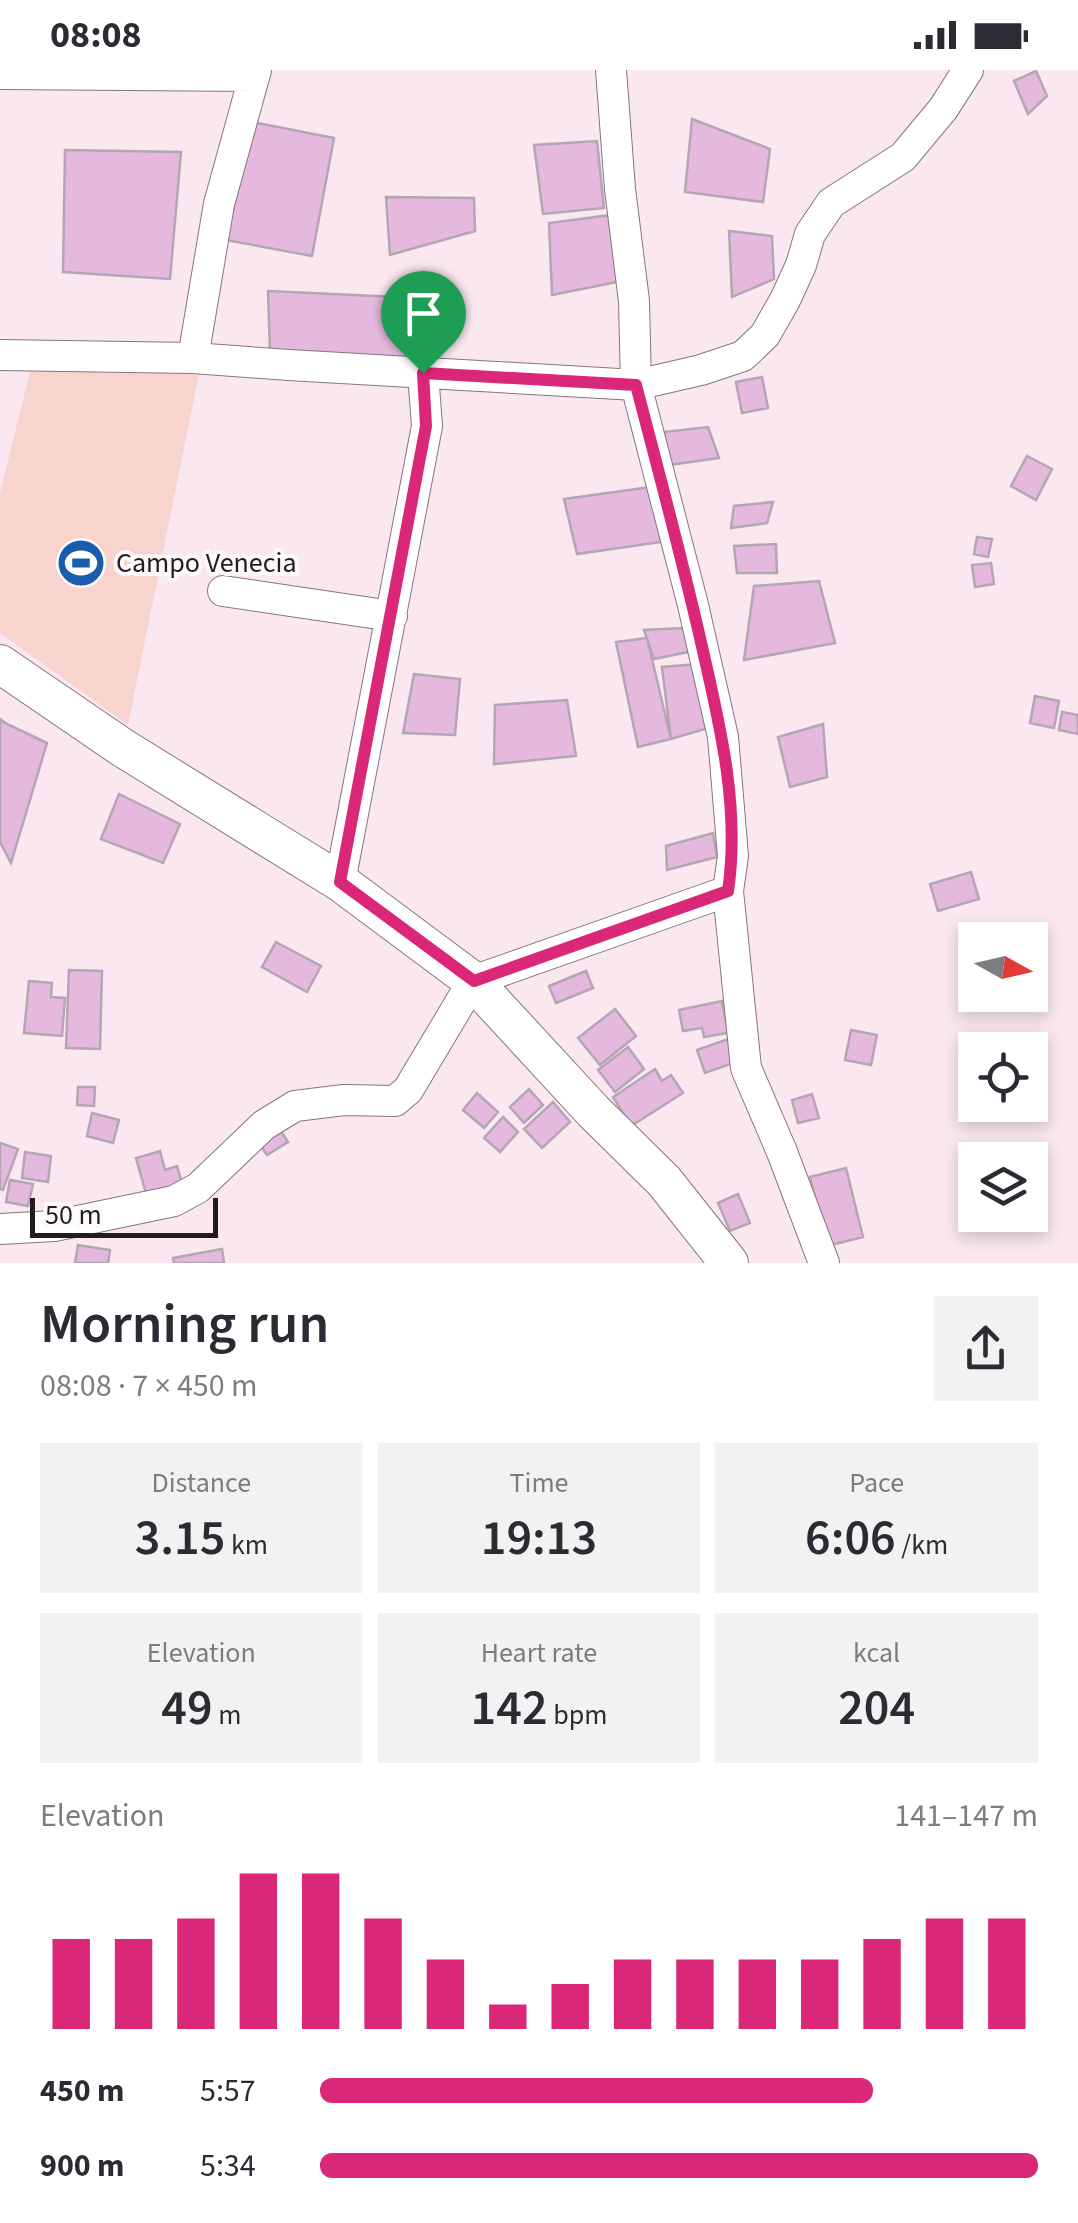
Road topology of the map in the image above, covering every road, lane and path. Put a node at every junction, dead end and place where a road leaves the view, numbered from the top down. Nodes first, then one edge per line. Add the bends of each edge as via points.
1 (611, 70) edge
2 (968, 70) edge
3 (255, 73) edge
4 (0, 74) edge
5 (0, 355) edge
6 (193, 358) junction
7 (423, 373) junction
8 (636, 385) junction
9 (223, 591) dead end
10 (392, 616) junction
11 (0, 664) edge
12 (340, 882) junction
13 (728, 891) junction
14 (474, 981) junction
15 (0, 1228) edge
16 (728, 1263) edge
17 (824, 1263) edge

1 - 8 street
2 - 8 street via 903,157 831,203 810,234 772,323 743,356
3 - 4 street
3 - 6 street via 219,204
5 - 6 street
6 - 7 street
7 - 8 street
7 - 10 street via 426,426
8 - 13 street via 723,737 734,856
9 - 10 street
10 - 12 street
11 - 12 street
12 - 14 street
13 - 14 street
13 - 17 street via 746,1068
14 - 15 street via 396,1101 295,1106 174,1201 54,1226
14 - 16 street via 664,1181

